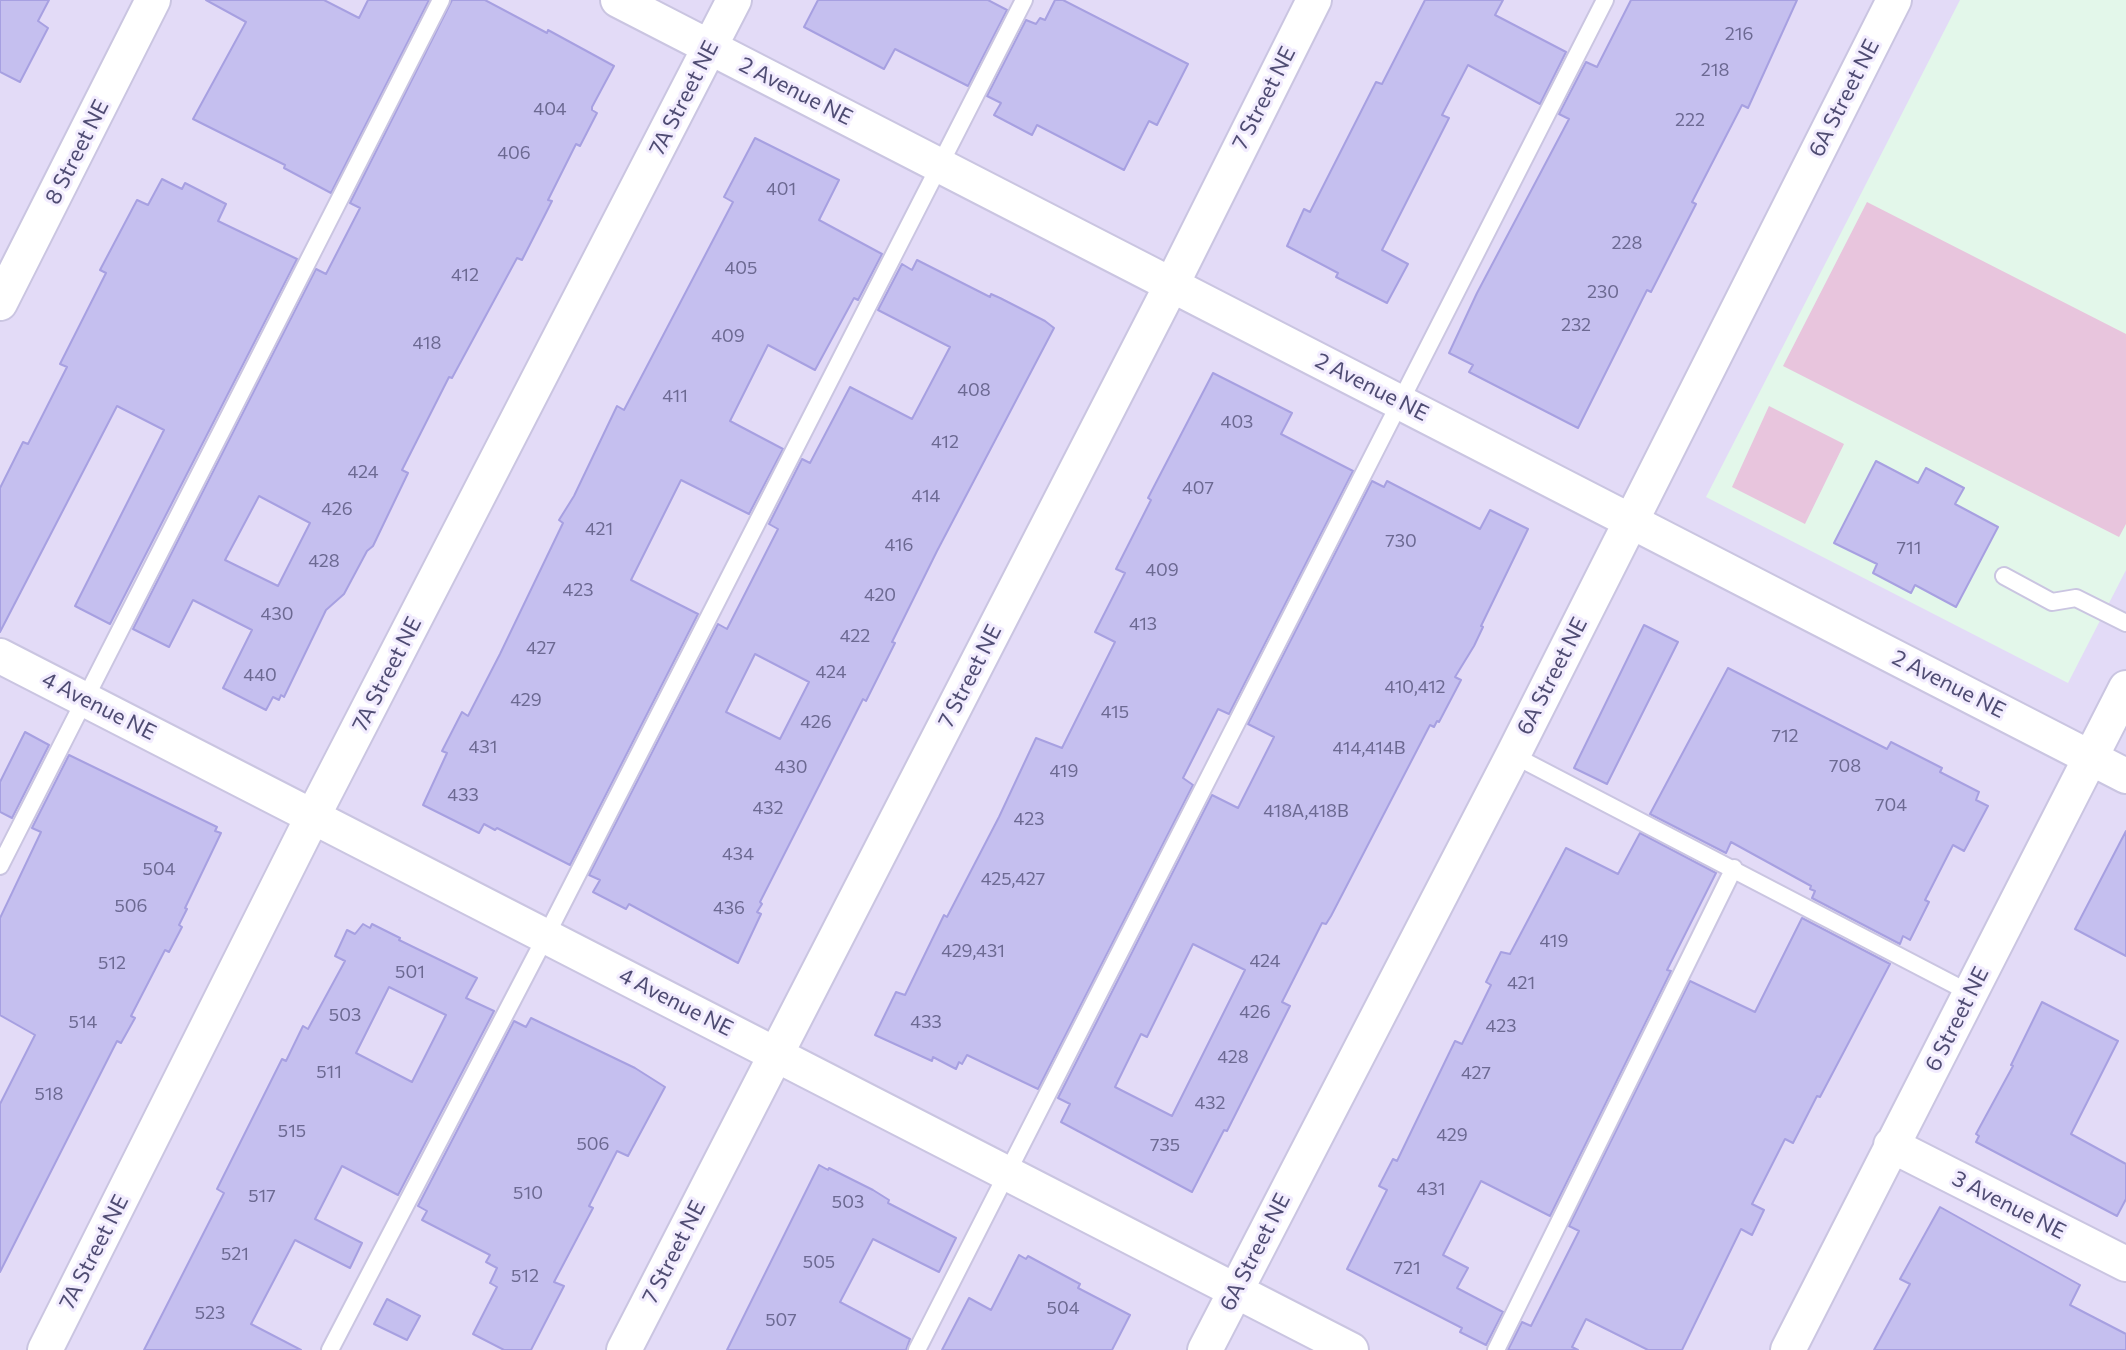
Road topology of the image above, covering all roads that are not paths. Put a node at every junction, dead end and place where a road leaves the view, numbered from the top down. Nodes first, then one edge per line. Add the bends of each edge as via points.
1 (153, 0) edge
2 (441, 0) edge
3 (618, 0) edge
4 (734, 0) edge
5 (1024, 0) edge
6 (1314, 0) edge
7 (1605, 0) edge
8 (1894, 0) edge
9 (710, 48) junction
10 (941, 165) junction
11 (1172, 284) junction
12 (0, 303) edge
13 (1399, 401) junction
14 (1631, 520) junction
15 (2004, 576) dead end
16 (2126, 623) edge
17 (0, 656) edge
18 (2126, 688) edge
19 (87, 700) junction
20 (1513, 755) junction
21 (2091, 758) junction
22 (2126, 776) edge
23 (313, 816) junction
24 (0, 866) edge
25 (1734, 868) junction
26 (546, 936) junction
27 (1970, 993) junction
28 (777, 1054) junction
29 (1891, 1145) junction
30 (1009, 1173) junction
31 (2126, 1264) edge
32 (1236, 1291) junction
33 (45, 1350) edge
34 (330, 1350) edge
35 (624, 1350) edge
36 (917, 1350) edge
37 (1205, 1350) edge
38 (1351, 1350) edge
39 (1496, 1350) edge
40 (1788, 1350) edge

1 - 12 street, 8 Street NE
2 - 19 lane
3 - 9 street, 2 Avenue NE
4 - 9 street, 7A Street NE
5 - 10 lane
6 - 11 street, 7 Street NE
7 - 13 lane
8 - 14 street, 6A Street NE
9 - 10 street, 2 Avenue NE
9 - 23 street, 7A Street NE
10 - 11 street, 2 Avenue NE
10 - 26 lane
11 - 13 street, 2 Avenue NE
11 - 28 street, 7 Street NE
13 - 14 street, 2 Avenue NE
13 - 30 lane
14 - 20 street, 6A Street NE
14 - 21 street, 2 Avenue NE
15 - 16 lane via 2052,602 2076,598
17 - 19 street, 4 Avenue NE
18 - 21 street, 6 Street NE
19 - 23 street, 4 Avenue NE
19 - 24 lane
20 - 25 lane
20 - 32 street, 6A Street NE
21 - 22 street, 2 Avenue NE
21 - 27 street, 6 Street NE
23 - 26 street, 4 Avenue NE
23 - 33 street, 7A Street NE
25 - 27 lane
25 - 39 lane
26 - 28 street, 4 Avenue NE
26 - 34 lane
27 - 29 street, 6 Street NE
28 - 30 street, 4 Avenue NE
28 - 35 street, 7 Street NE
29 - 31 street, 3 Avenue NE
29 - 40 street, 6 Street NE
30 - 32 street, 4 Avenue NE
30 - 36 lane
32 - 37 street, 6A Street NE
32 - 38 street, 4 Avenue NE

